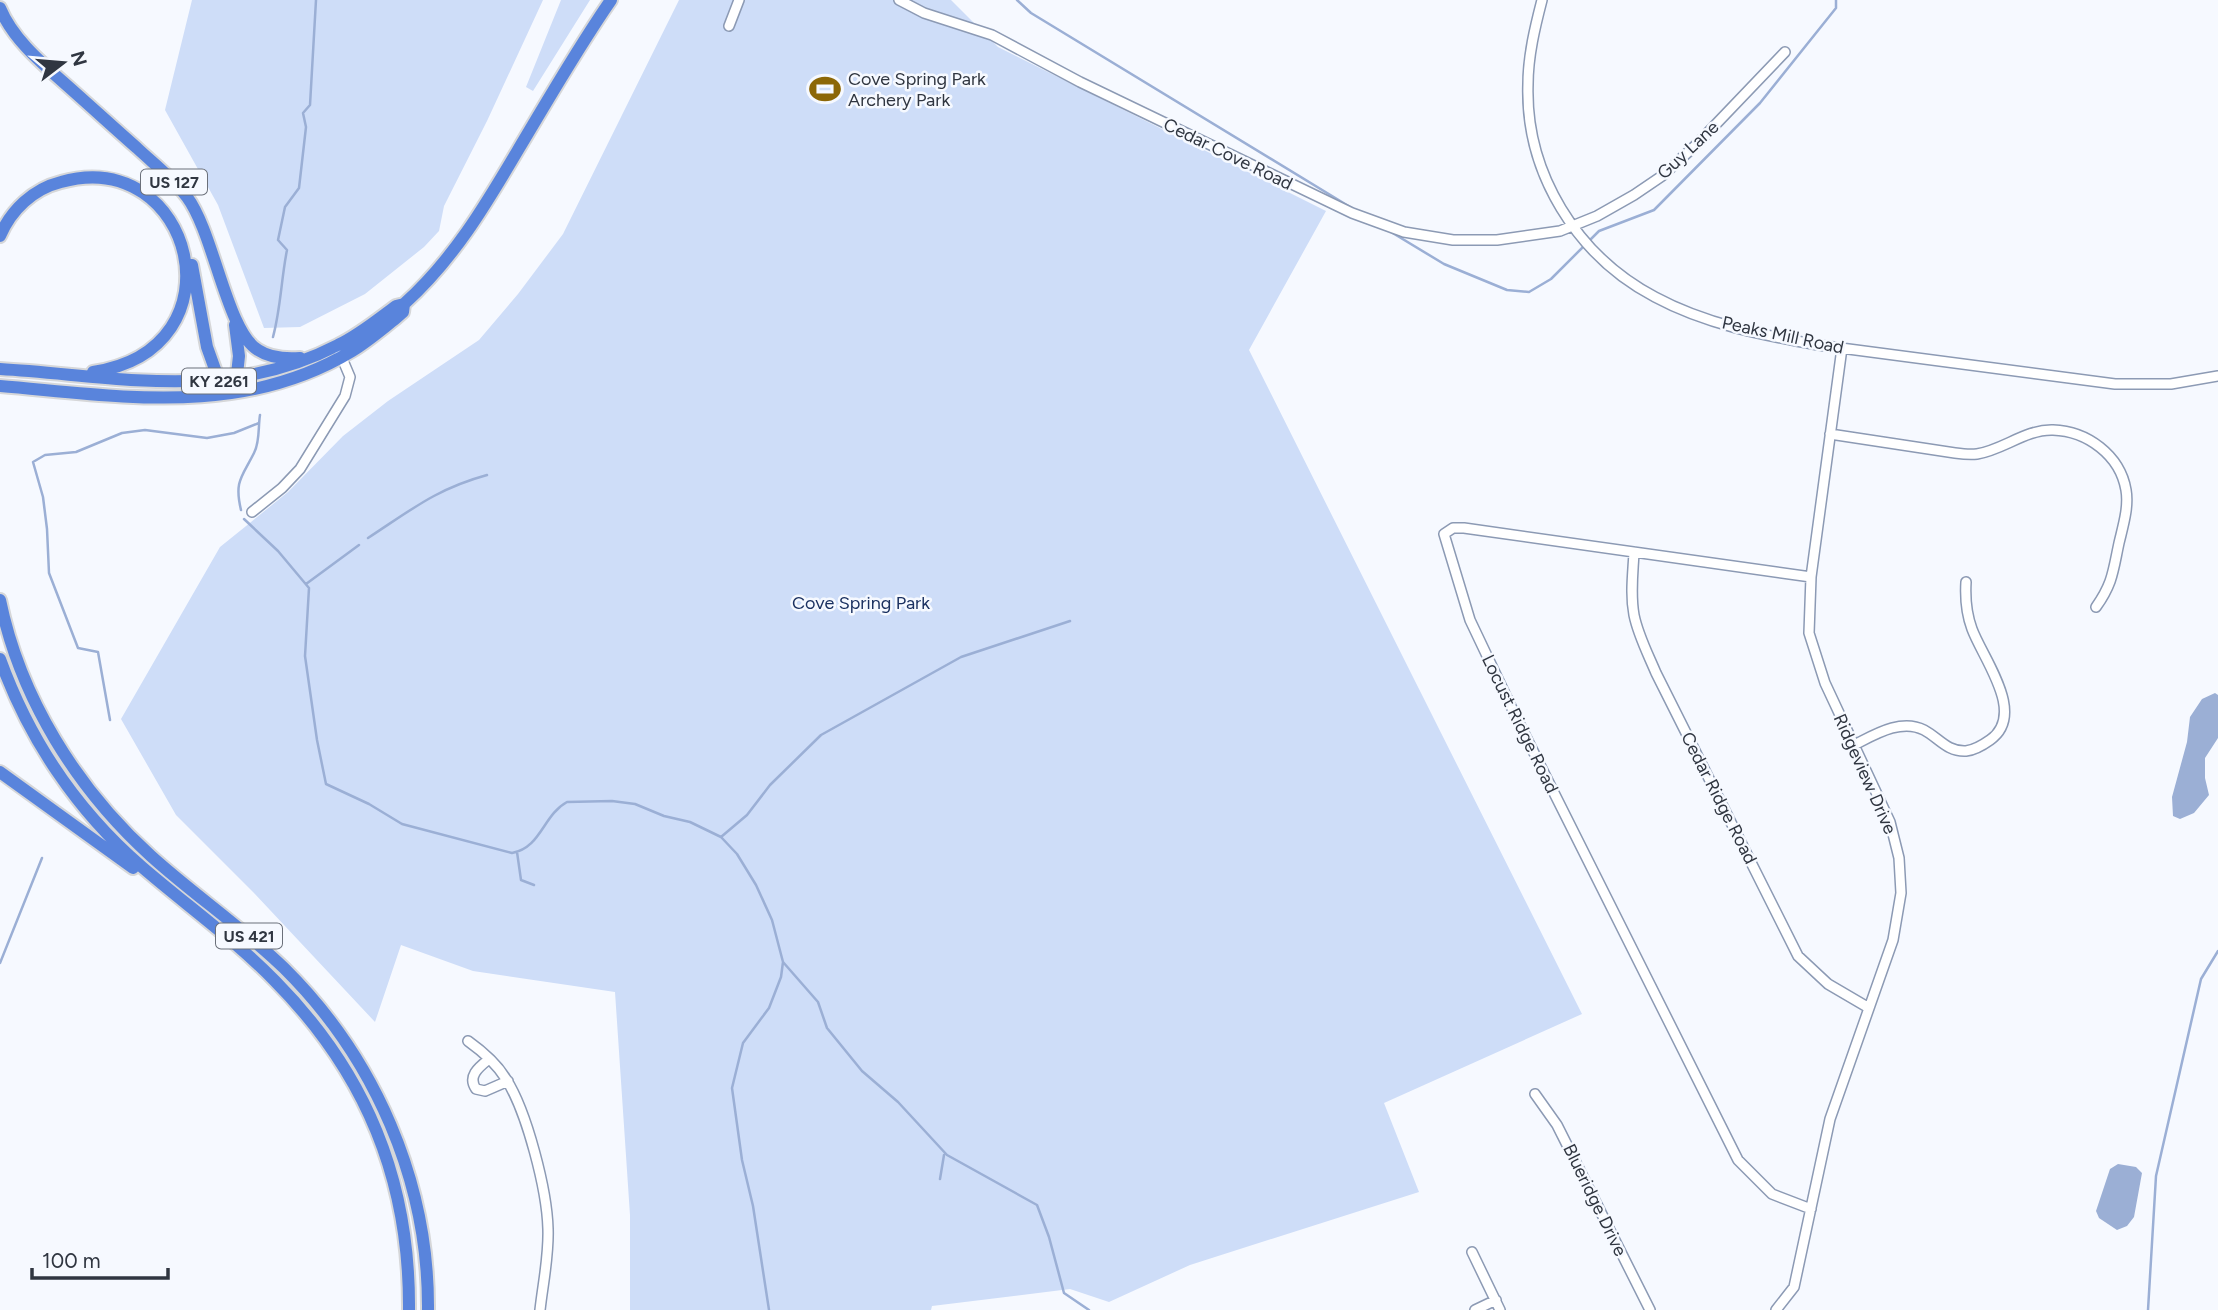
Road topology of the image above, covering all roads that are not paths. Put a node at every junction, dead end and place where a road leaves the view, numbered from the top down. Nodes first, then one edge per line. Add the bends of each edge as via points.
1 (611, 0) edge
2 (738, 0) edge
3 (899, 0) edge
4 (1542, 0) edge
5 (0, 8) edge
6 (729, 26) dead end
7 (1786, 52) dead end
8 (171, 220) junction
9 (1573, 227) junction
10 (0, 236) edge
11 (232, 309) junction
12 (1842, 348) junction
13 (339, 351) junction
14 (314, 356) junction
15 (0, 369) edge
16 (72, 375) junction
17 (2218, 376) edge
18 (237, 378) junction
19 (219, 381) junction
20 (0, 386) edge
21 (230, 395) junction
22 (1830, 434) junction
23 (252, 512) dead end
24 (1634, 552) junction
25 (1811, 577) junction
26 (1966, 582) dead end
27 (0, 600) edge
28 (2096, 607) dead end
29 (0, 659) edge
30 (1854, 745) junction
31 (0, 772) edge
32 (179, 898) junction
33 (1869, 1008) junction
34 (468, 1041) dead end
35 (489, 1059) junction
36 (508, 1081) junction
37 (1535, 1094) dead end
38 (1811, 1209) junction
39 (1472, 1252) dead end
40 (1496, 1300) junction
41 (409, 1310) edge
42 (429, 1310) edge
43 (540, 1310) edge
44 (1475, 1310) edge
45 (1500, 1310) edge
46 (1650, 1310) edge
47 (1776, 1310) edge

1 - 13 highway, US 127 via 471,228 395,319
2 - 6 street
3 - 9 street, Cedar Cove Road via 923,13 992,35 1260,170 1396,229 1437,239 1483,241
4 - 9 street, Peaks Mill Road via 1529,63 1531,129 1544,175
5 - 11 highway, US 127 via 35,56 188,198 204,227
7 - 9 street, Guy Lane via 1662,176
8 - 10 highway via 135,189 81,178 55,183 31,196 11,215
8 - 16 highway via 185,252 187,281 181,308 168,332 149,352 126,365
8 - 19 highway via 189,256 207,347
9 - 12 street, Peaks Mill Road via 1617,273 1676,307 1747,330
11 - 14 highway, US 127 via 256,349 282,358
11 - 18 highway via 239,344
12 - 17 street, Peaks Mill Road via 2115,384 2171,384
12 - 22 street, Ridgeview Drive
13 - 14 highway, US 127
13 - 21 highway, US 127 via 298,377
13 - 23 street via 349,383 341,403 300,469
14 - 18 highway, KY 2261
15 - 16 highway, KY 2261
16 - 19 highway, KY 2261
18 - 19 highway, KY 2261
18 - 21 highway
19 - 21 highway
20 - 21 highway, US 127 via 169,399
22 - 25 street, Ridgeview Drive
22 - 28 street via 1976,454 2050,430 2088,439 2104,449 2126,488 2127,507 2110,588
24 - 25 street, Locust Ridge Road
24 - 33 street, Cedar Ridge Road via 1634,613 1641,638 1798,956 1828,984
24 - 38 street, Locust Ridge Road via 1464,528 1444,534 1470,620 1738,1160 1772,1194
25 - 30 street, Ridgeview Drive via 1810,632 1825,683
26 - 30 street via 1971,627 2004,698 2004,721 1995,737 1964,751 1944,746 1923,729 1911,727 1881,731
27 - 42 highway, US 421 via 31,693 59,746 93,795 151,856 286,970 327,1016 361,1066 388,1119 409,1176 422,1234
29 - 32 highway, US 421 via 30,727 78,801 118,846
30 - 33 street, Ridgeview Drive via 1890,822 1899,858 1900,893 1893,940
31 - 32 highway
32 - 41 highway, US 421 via 287,993 328,1042 356,1086 379,1133 395,1186 405,1239
33 - 38 street, Ridgeview Drive via 1830,1119
34 - 35 street
35 - 36 street
35 - 36 street via 472,1077 476,1089 485,1091
36 - 43 street via 534,1153 547,1207
37 - 46 street, Blueridge Drive via 1557,1125
38 - 47 street, Ridgeview Drive via 1794,1287
39 - 40 street
40 - 44 street
40 - 45 street

